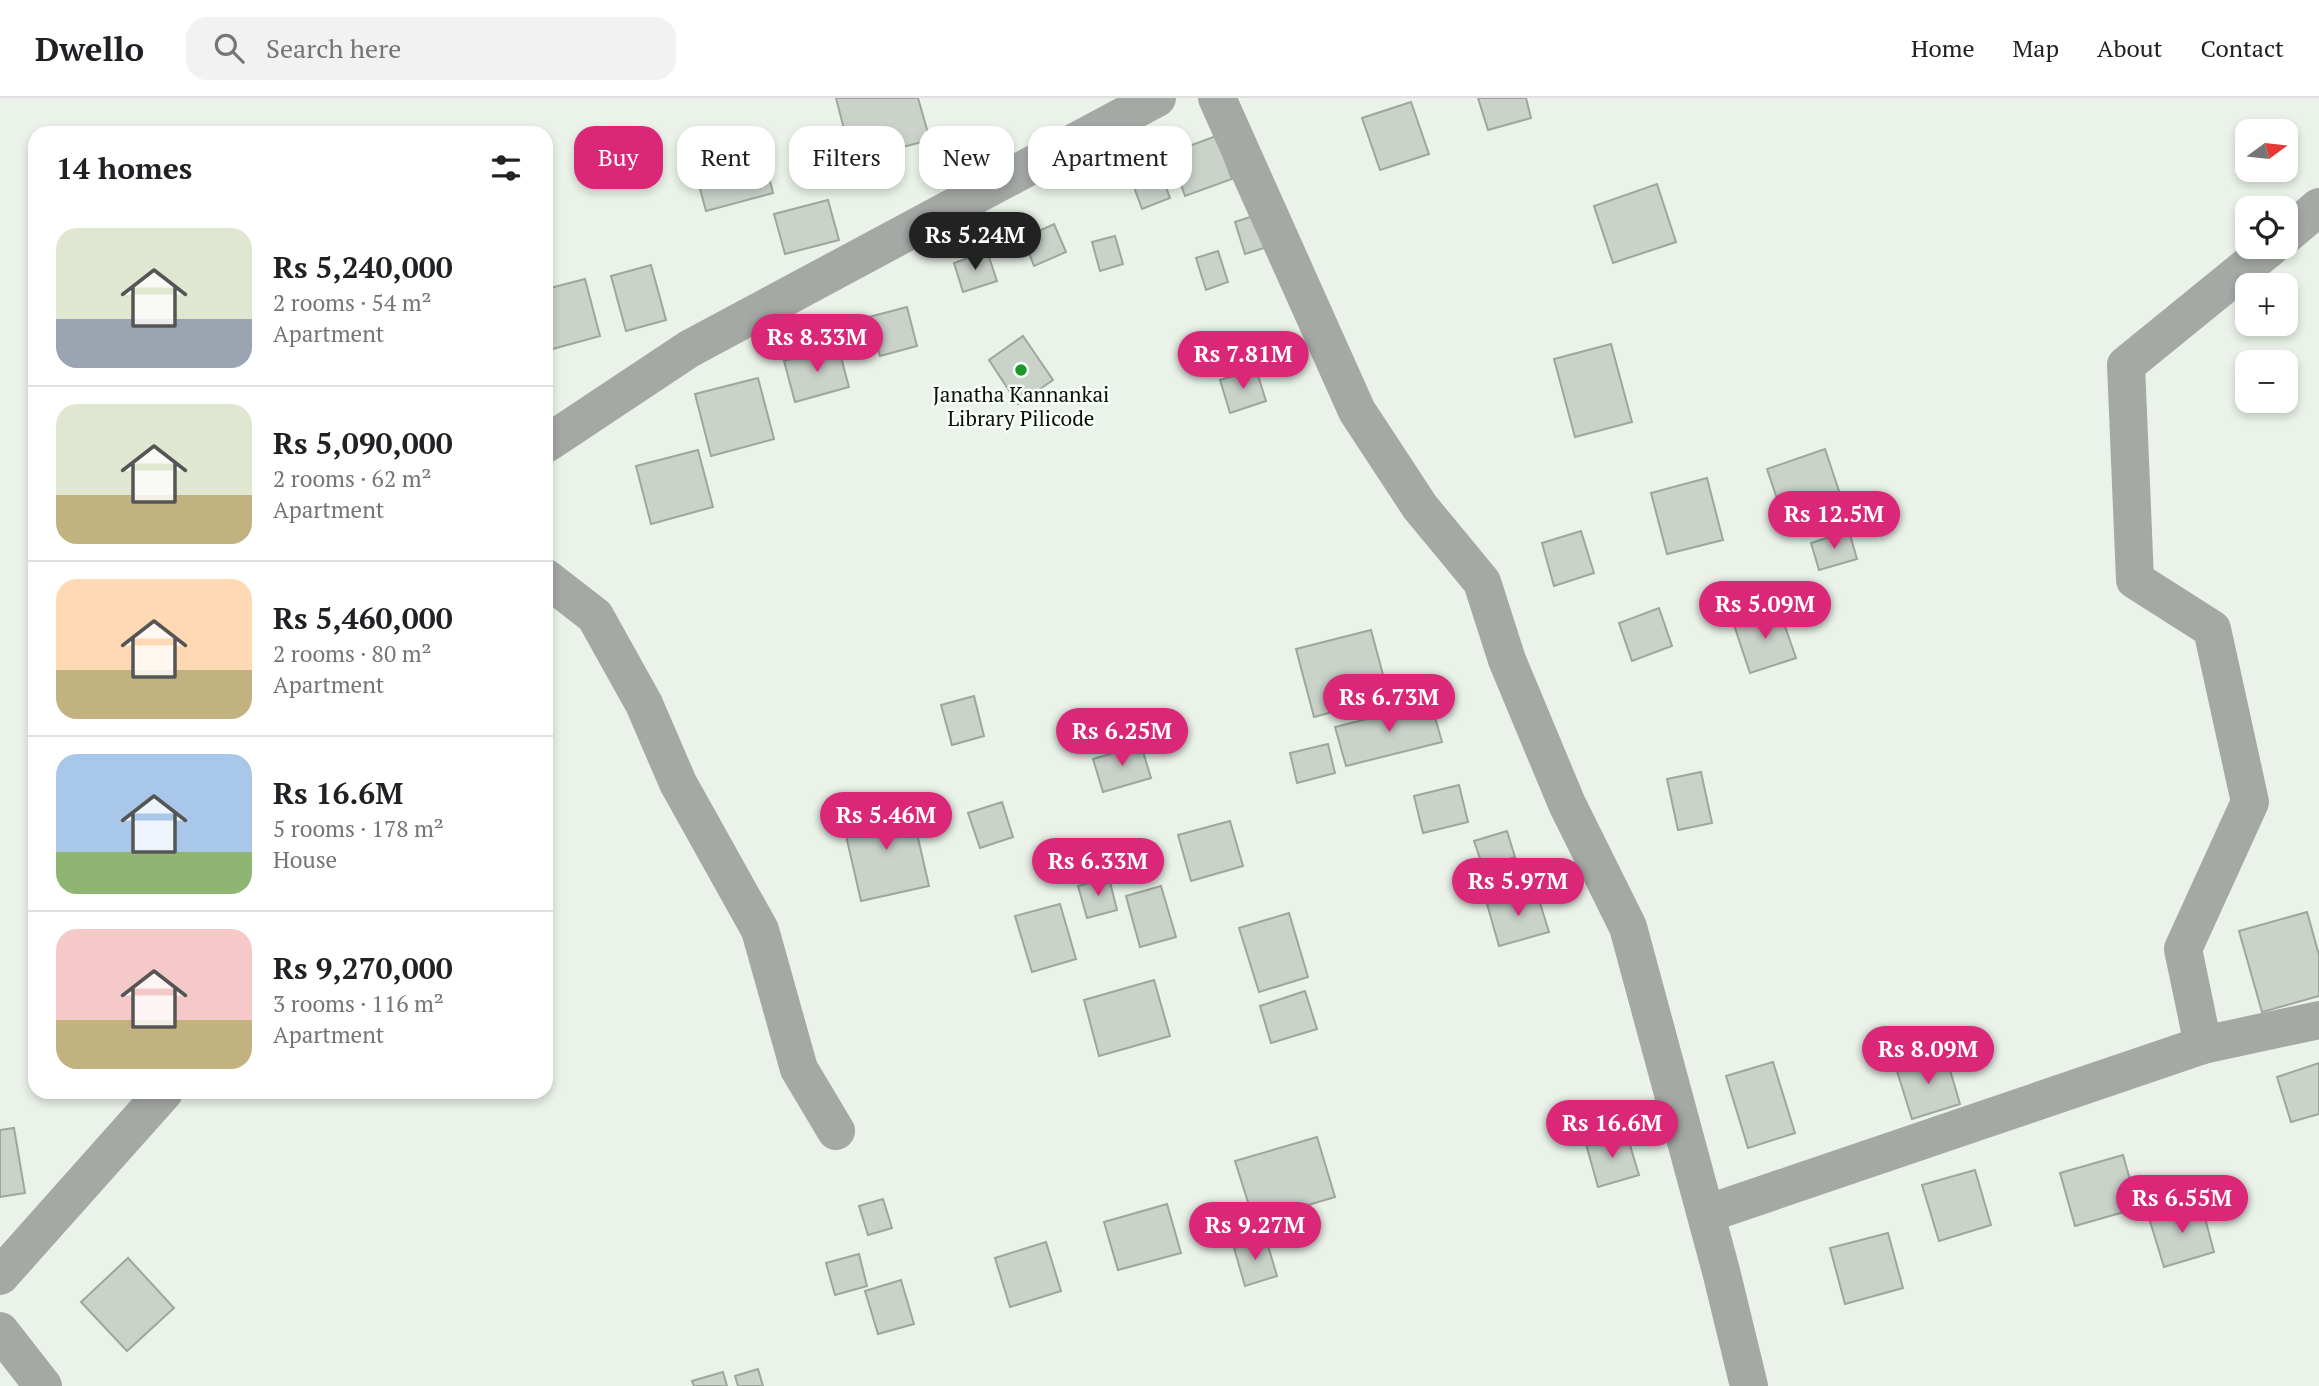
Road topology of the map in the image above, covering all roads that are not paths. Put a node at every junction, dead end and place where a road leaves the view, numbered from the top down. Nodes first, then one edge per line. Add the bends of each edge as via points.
1 (1157, 98) edge
2 (1217, 98) edge
3 (2319, 207) edge
4 (2298, 225) edge
5 (2256, 259) edge
6 (553, 439) edge
7 (553, 583) edge
8 (2319, 1020) edge
9 (2203, 1045) junction
10 (158, 1099) edge
11 (836, 1131) dead end
12 (1706, 1214) junction
13 (0, 1276) edge
14 (0, 1331) edge
15 (43, 1386) edge
16 (1749, 1386) edge

1 - 6 street via 689,349
2 - 12 street via 1357,411 1420,507 1482,582 1507,660 1567,804 1628,928
3 - 4 street
5 - 9 street via 2126,365 2135,580 2212,629 2250,802 2183,948
7 - 11 street via 595,616 645,704 678,783 760,930 799,1069
8 - 9 street
9 - 12 street
10 - 13 street
12 - 16 street
14 - 15 street

